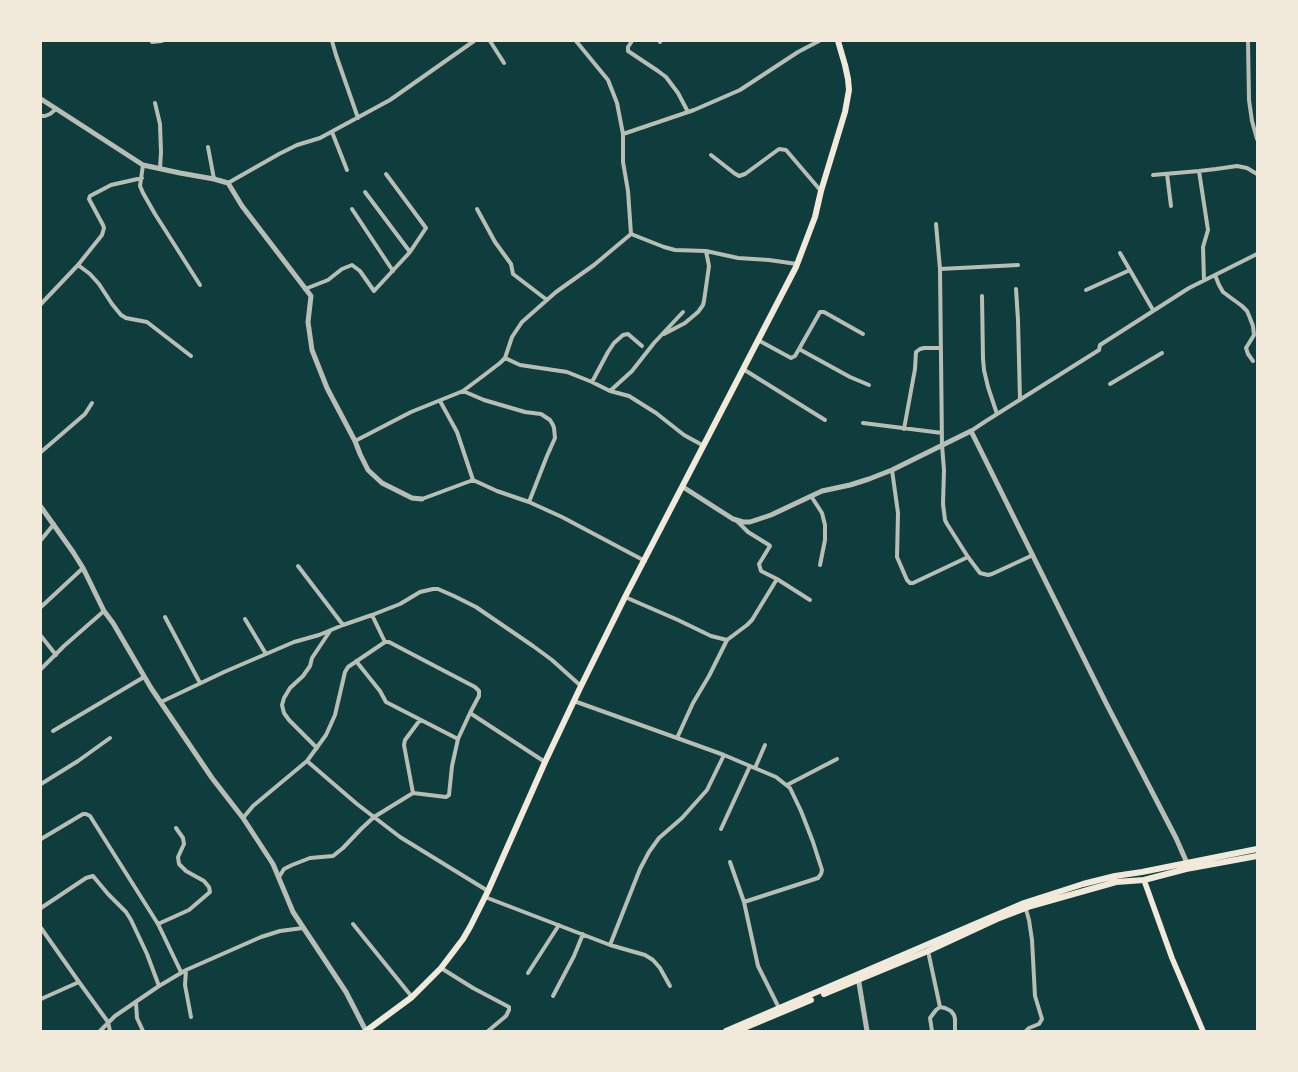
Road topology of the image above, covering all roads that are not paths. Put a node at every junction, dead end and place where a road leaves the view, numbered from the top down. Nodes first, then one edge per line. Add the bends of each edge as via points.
1 (162, 41) edge
2 (332, 41) edge
3 (474, 41) edge
4 (490, 41) edge
5 (576, 41) edge
6 (632, 41) edge
7 (819, 41) edge
8 (838, 41) edge
9 (1248, 41) edge
10 (152, 42) edge
11 (504, 63) dead end
12 (41, 99) edge
13 (155, 103) dead end
14 (56, 109) junction
15 (688, 112) junction
16 (41, 116) edge
17 (358, 118) junction
18 (332, 132) junction
19 (623, 134) junction
20 (1257, 139) edge
21 (208, 147) dead end
22 (711, 155) dead end
23 (142, 164) junction
24 (160, 168) junction
25 (347, 170) dead end
26 (1199, 171) junction
27 (386, 174) dead end
28 (1166, 174) junction
29 (1257, 174) edge
30 (1153, 176) dead end
31 (142, 178) junction
32 (214, 179) junction
33 (228, 183) junction
34 (821, 191) junction
35 (365, 192) dead end
36 (1171, 206) dead end
37 (352, 209) dead end
38 (477, 209) dead end
39 (936, 224) dead end
40 (631, 234) junction
41 (410, 252) junction
42 (706, 252) junction
43 (1120, 253) dead end
44 (1257, 254) edge
45 (797, 264) junction
46 (78, 265) junction
47 (1018, 265) dead end
48 (940, 269) junction
49 (1130, 270) junction
50 (392, 271) junction
51 (1215, 275) junction
52 (1204, 280) junction
53 (200, 285) dead end
54 (305, 289) junction
55 (1016, 289) dead end
56 (1086, 290) dead end
57 (982, 296) dead end
58 (546, 300) junction
59 (41, 304) edge
60 (1154, 310) junction
61 (683, 312) dead end
62 (1255, 332) edge
63 (863, 334) dead end
64 (662, 335) junction
65 (758, 340) junction
66 (642, 346) dead end
67 (940, 348) junction
68 (799, 349) junction
69 (1162, 353) dead end
70 (191, 356) dead end
71 (505, 358) junction
72 (1253, 361) dead end
73 (743, 369) junction
74 (592, 382) junction
75 (1110, 384) dead end
76 (869, 385) dead end
77 (610, 390) junction
78 (463, 391) junction
79 (1020, 400) junction
80 (440, 401) junction
81 (92, 403) dead end
82 (997, 414) junction
83 (825, 420) dead end
84 (863, 424) dead end
85 (904, 429) junction
86 (971, 431) junction
87 (942, 433) junction
88 (356, 441) junction
89 (942, 445) junction
90 (704, 446) junction
91 (41, 452) edge
92 (892, 470) junction
93 (473, 480) junction
94 (683, 487) junction
95 (811, 496) junction
96 (422, 499) joint
97 (530, 502) junction
98 (41, 507) edge
99 (737, 521) junction
100 (54, 524) junction
101 (41, 540) edge
102 (1034, 555) junction
103 (968, 557) junction
104 (645, 561) junction
105 (820, 565) dead end
106 (298, 566) dead end
107 (82, 568) junction
108 (777, 579) junction
109 (625, 597) junction
110 (810, 600) dead end
111 (41, 607) edge
112 (104, 611) junction
113 (372, 615) junction
114 (165, 617) dead end
115 (245, 619) dead end
116 (343, 625) junction
117 (330, 631) junction
118 (41, 636) edge
119 (727, 640) junction
120 (385, 642) junction
121 (266, 654) junction
122 (56, 655) junction
123 (356, 661) junction
124 (41, 669) edge
125 (144, 677) junction
126 (200, 683) junction
127 (581, 686) junction
128 (574, 701) junction
129 (162, 702) junction
130 (470, 713) junction
131 (420, 720) junction
132 (53, 730) dead end
133 (110, 738) dead end
134 (677, 738) junction
135 (458, 739) junction
136 (765, 745) dead end
137 (317, 748) junction
138 (724, 755) junction
139 (837, 760) dead end
140 (307, 761) junction
141 (545, 762) junction
142 (753, 767) junction
143 (41, 784) edge
144 (787, 785) junction
145 (413, 793) junction
146 (374, 817) junction
147 (243, 818) junction
148 (176, 828) dead end
149 (721, 828) dead end
150 (41, 839) edge
151 (1257, 849) edge
152 (1257, 856) edge
153 (730, 862) dead end
154 (1186, 866) junction
155 (1142, 872) junction
156 (279, 877) junction
157 (1144, 880) junction
158 (486, 894) junction
159 (744, 902) junction
160 (1025, 905) junction
161 (41, 908) edge
162 (158, 924) junction
163 (353, 924) dead end
164 (558, 925) junction
165 (41, 928) edge
166 (303, 928) junction
167 (582, 934) junction
168 (610, 945) junction
169 (926, 948) junction
170 (441, 968) junction
171 (184, 971) junction
172 (528, 973) dead end
173 (858, 977) junction
174 (78, 982) junction
175 (158, 986) junction
176 (670, 986) dead end
177 (412, 996) junction
178 (554, 996) dead end
179 (41, 999) edge
180 (136, 1003) junction
181 (940, 1007) junction
182 (780, 1010) junction
183 (191, 1017) dead end
184 (108, 1022) junction
185 (100, 1031) edge
186 (110, 1031) edge
187 (143, 1031) edge
188 (366, 1031) edge
189 (488, 1031) edge
190 (726, 1031) edge
191 (737, 1031) edge
192 (867, 1031) edge
193 (932, 1031) edge
194 (954, 1031) edge
195 (1026, 1031) edge
196 (1203, 1031) edge

1 - 10 street
2 - 17 street
3 - 17 street via 390,100
4 - 11 street
5 - 19 street via 608,80 617,103
6 - 15 street via 628,52 666,77
7 - 15 street via 740,90
8 - 34 main road via 849,90
9 - 20 street via 1249,100
12 - 14 street
13 - 24 street via 160,124
14 - 16 street
14 - 23 street
15 - 19 street
17 - 18 street
18 - 25 street
18 - 33 street via 263,162
19 - 40 street
21 - 32 street
22 - 34 street via 739,176 784,149
23 - 24 street
23 - 31 street
24 - 32 street
26 - 28 street
26 - 29 street via 1237,166
26 - 52 street via 1208,230 1203,247
27 - 41 street via 426,228
28 - 30 street
28 - 36 street
31 - 46 street via 111,185 90,196 88,199 104,228 99,240
31 - 53 street via 140,186 143,193
32 - 33 street
33 - 54 street
34 - 45 main road
35 - 41 street
37 - 50 street
38 - 58 street via 513,274
39 - 48 street
40 - 42 street via 675,250
40 - 58 street
41 - 50 street
42 - 45 street
42 - 64 street via 709,266 702,305 685,324
43 - 49 street
44 - 51 street
45 - 65 main road
46 - 59 street
46 - 70 street via 99,284 121,315 147,322
47 - 48 street
48 - 67 street
49 - 56 street
49 - 60 street
50 - 54 street via 374,291 352,265
51 - 52 street
51 - 62 street via 1223,292 1247,311
52 - 60 street
54 - 88 street via 311,296 308,322 312,350 326,388
55 - 79 street
57 - 82 street via 984,370
58 - 71 street via 517,328
60 - 79 street via 1100,345 1099,350
61 - 64 street
62 - 72 street via 1246,348
63 - 68 street via 820,312
64 - 77 street via 632,371
65 - 68 street via 791,358
65 - 73 main road
66 - 74 street via 628,334 623,335 608,352
67 - 85 street via 924,348 916,352
67 - 87 street
68 - 76 street
69 - 75 street
71 - 74 street via 520,365 567,372
71 - 78 street
73 - 83 street
73 - 90 main road
74 - 77 street
77 - 90 street via 629,396
78 - 80 street
78 - 97 street via 484,400 541,414 553,424 555,438
79 - 82 street
80 - 88 street via 411,412
80 - 93 street via 457,432
81 - 91 street via 85,414
82 - 86 street
84 - 85 street
85 - 87 street
86 - 89 street
86 - 102 street
87 - 89 street
88 - 96 street via 368,470 382,483 412,498
89 - 92 street
89 - 103 street via 945,520
90 - 94 main road
92 - 95 street
92 - 103 street via 898,513 897,557 907,580 913,583
93 - 96 street
93 - 97 street
94 - 99 street
94 - 104 main road
95 - 99 street via 772,516 750,522
95 - 105 street via 822,513 825,525
97 - 104 street
98 - 100 street
99 - 108 street via 770,546 759,564 760,570
100 - 101 street
100 - 107 street
102 - 103 street via 988,575 980,573
102 - 154 street via 1176,838
104 - 109 main road
106 - 116 street
107 - 111 street
107 - 112 street
108 - 110 street
108 - 119 street via 752,620
109 - 119 street via 711,636
109 - 127 main road
112 - 122 street
112 - 125 street
113 - 116 street
113 - 120 street
113 - 127 street via 420,592 438,589 476,607 506,627 552,660
114 - 126 street
115 - 121 street
116 - 117 street
117 - 121 street
117 - 137 street via 303,676 290,688 282,705 289,720
118 - 122 street
119 - 134 street
120 - 123 street
120 - 130 street via 475,687 479,696
121 - 126 street
122 - 124 street
123 - 131 street via 386,702
123 - 137 street via 345,672 335,715
125 - 129 street
125 - 132 street
126 - 129 street
127 - 128 main road
128 - 134 street
128 - 141 main road
129 - 147 street via 212,778
130 - 135 street
130 - 141 street
131 - 135 street
131 - 145 street via 404,745
133 - 143 street
134 - 138 street
135 - 145 street via 449,795
136 - 142 street
137 - 140 street
138 - 142 street
138 - 168 street via 707,790 649,852
139 - 144 street
140 - 146 street
140 - 147 street
141 - 158 main road
142 - 144 street
142 - 149 street
144 - 159 street via 807,825 821,874 818,878
145 - 146 street
146 - 156 street via 333,856 310,858 284,869
146 - 158 street
147 - 156 street
148 - 162 street via 184,844 178,857 179,864 204,881 210,892 189,910
150 - 162 street via 82,814 90,816
151 - 154 main road
152 - 154 main road
153 - 159 street
154 - 155 main road
154 - 157 main road
155 - 157 main road
155 - 160 main road via 1083,884
156 - 166 street
157 - 160 main road via 1116,882
157 - 196 main road
158 - 164 street
158 - 170 main road via 463,939
159 - 182 street via 758,966
160 - 169 main road
160 - 195 street via 1032,940 1035,996 1042,1019
161 - 175 street via 93,876 131,920
162 - 171 street
163 - 177 street
164 - 167 street
164 - 172 street
165 - 174 street
166 - 171 street via 261,936
166 - 188 street via 346,992
167 - 168 street
167 - 178 street
168 - 176 street via 654,960
169 - 173 main road
169 - 181 street
170 - 177 main road
170 - 189 street via 508,1007 506,1016
171 - 175 street
171 - 183 street
173 - 182 main road
173 - 192 street
174 - 179 street
174 - 184 street
175 - 180 street
177 - 188 main road
180 - 184 street
180 - 187 street via 137,1018
181 - 193 street via 930,1018
181 - 194 street via 954,1015
182 - 190 main road
182 - 191 main road
184 - 185 street
184 - 186 street

